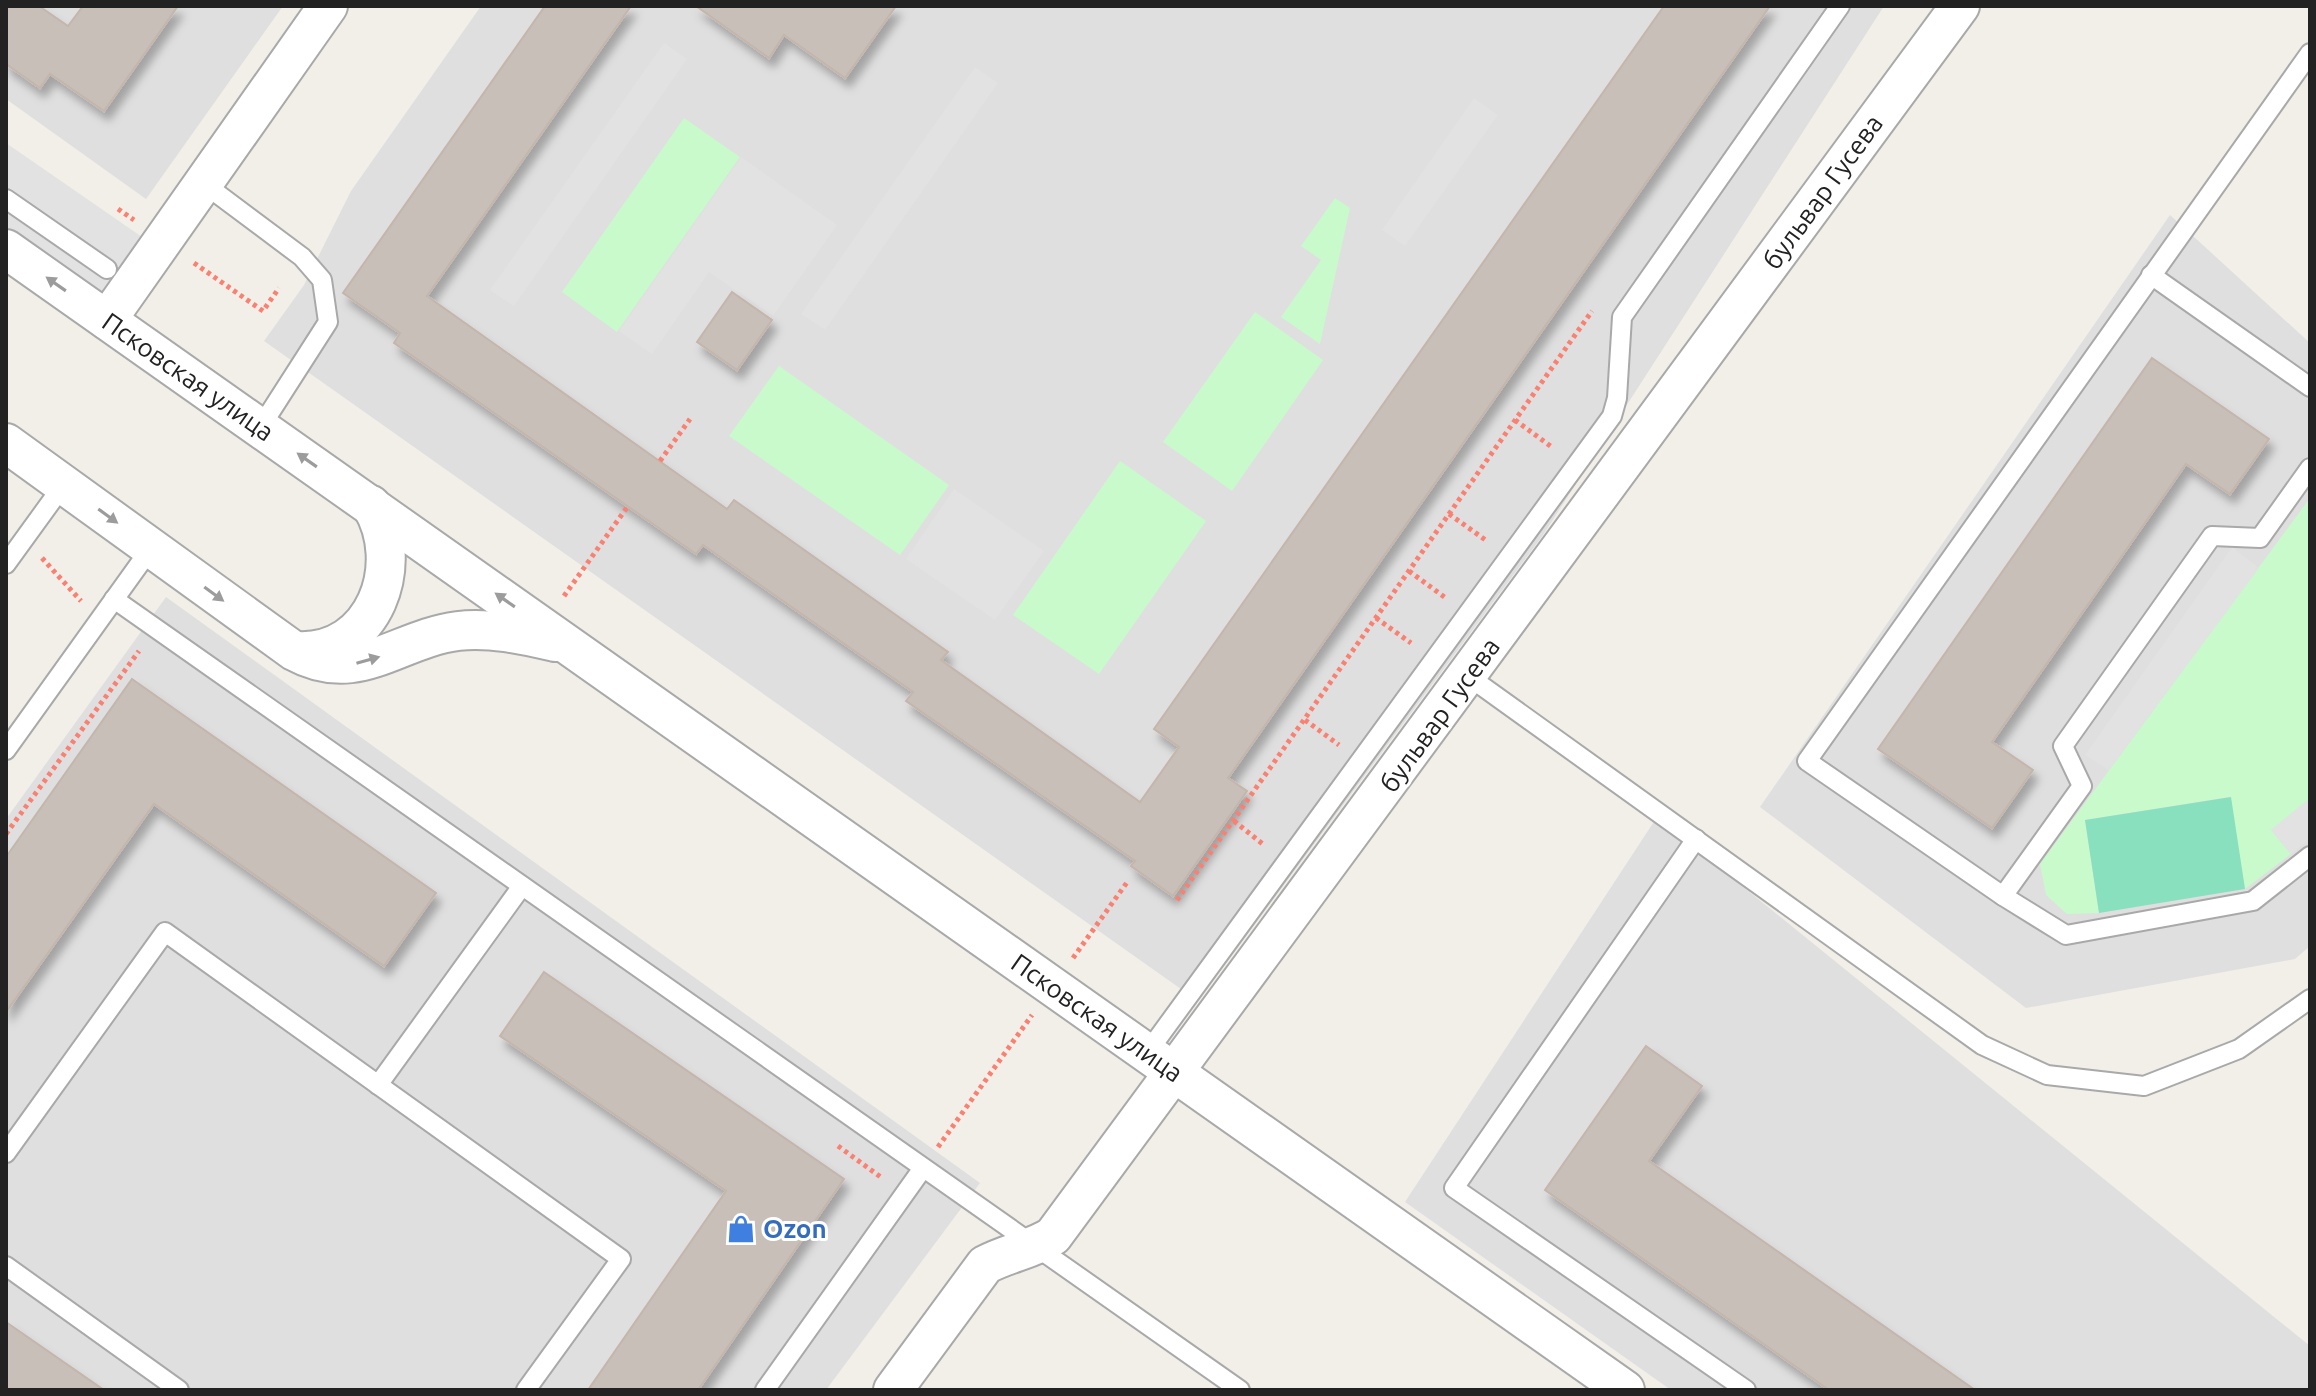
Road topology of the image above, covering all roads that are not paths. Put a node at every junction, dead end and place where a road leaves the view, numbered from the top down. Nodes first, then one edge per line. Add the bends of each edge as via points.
1 (328, 6) edge
2 (1840, 6) edge
3 (1960, 6) edge
4 (2310, 53) edge
5 (203, 183) junction
6 (6, 199) edge
7 (6, 249) edge
8 (107, 269) dead end
9 (2151, 275) junction
10 (107, 320) junction
11 (2310, 387) edge
12 (260, 428) junction
13 (6, 443) edge
14 (2310, 468) edge
15 (64, 484) junction
16 (371, 505) junction
17 (151, 548) junction
18 (6, 564) edge
19 (114, 599) junction
20 (555, 636) junction
21 (294, 651) junction
22 (1468, 676) junction
23 (6, 750) edge
24 (1696, 839) junction
25 (2310, 856) edge
26 (522, 886) junction
27 (2003, 896) junction
28 (2310, 999) edge
29 (1162, 1063) junction
30 (378, 1085) junction
31 (6, 1153) edge
32 (923, 1168) junction
33 (1036, 1247) junction
34 (6, 1266) edge
35 (179, 1390) edge
36 (526, 1390) edge
37 (765, 1390) edge
38 (893, 1390) edge
39 (1240, 1390) edge
40 (1625, 1390) edge
41 (1746, 1390) edge

1 - 5 street
2 - 29 lane via 1622,317 1615,408 1286,862
3 - 22 street, бульвар Гусева
4 - 9 lane
5 - 10 street
5 - 12 lane via 302,257 322,280 328,322
6 - 8 lane
10 -> 7 street, Псковская улица
9 - 11 lane
9 - 27 lane via 1807,761
10 - 12 street, Псковская улица
16 -> 12 street, Псковская улица
13 - 15 street, Псковская улица
14 - 27 lane via 2260,538 2212,536 2063,746 2082,786
15 -> 17 street, Псковская улица
15 - 18 lane
20 -> 16 street, Псковская улица
16 - 21 street via 388,550 387,575 375,608 340,641
17 - 19 lane
17 -> 21 street, Псковская улица
19 - 23 lane
19 - 26 lane
21 -> 20 street, Псковская улица via 321,663 350,665 456,631
20 - 29 street, Псковская улица
22 - 24 lane
22 - 29 street, бульвар Гусева
24 - 28 lane via 1982,1045 2047,1075 2144,1086 2239,1049
24 - 41 lane via 1454,1188
25 - 27 lane via 2253,901 2066,935
26 - 30 lane
26 - 32 lane
29 - 33 street, бульвар Гусева via 1053,1236
29 - 40 street, Псковская улица
30 - 31 lane via 165,932
30 - 36 lane via 621,1259
32 - 33 lane
32 - 37 lane
33 - 38 street, бульвар Гусева via 985,1265
33 - 39 lane
34 - 35 lane

